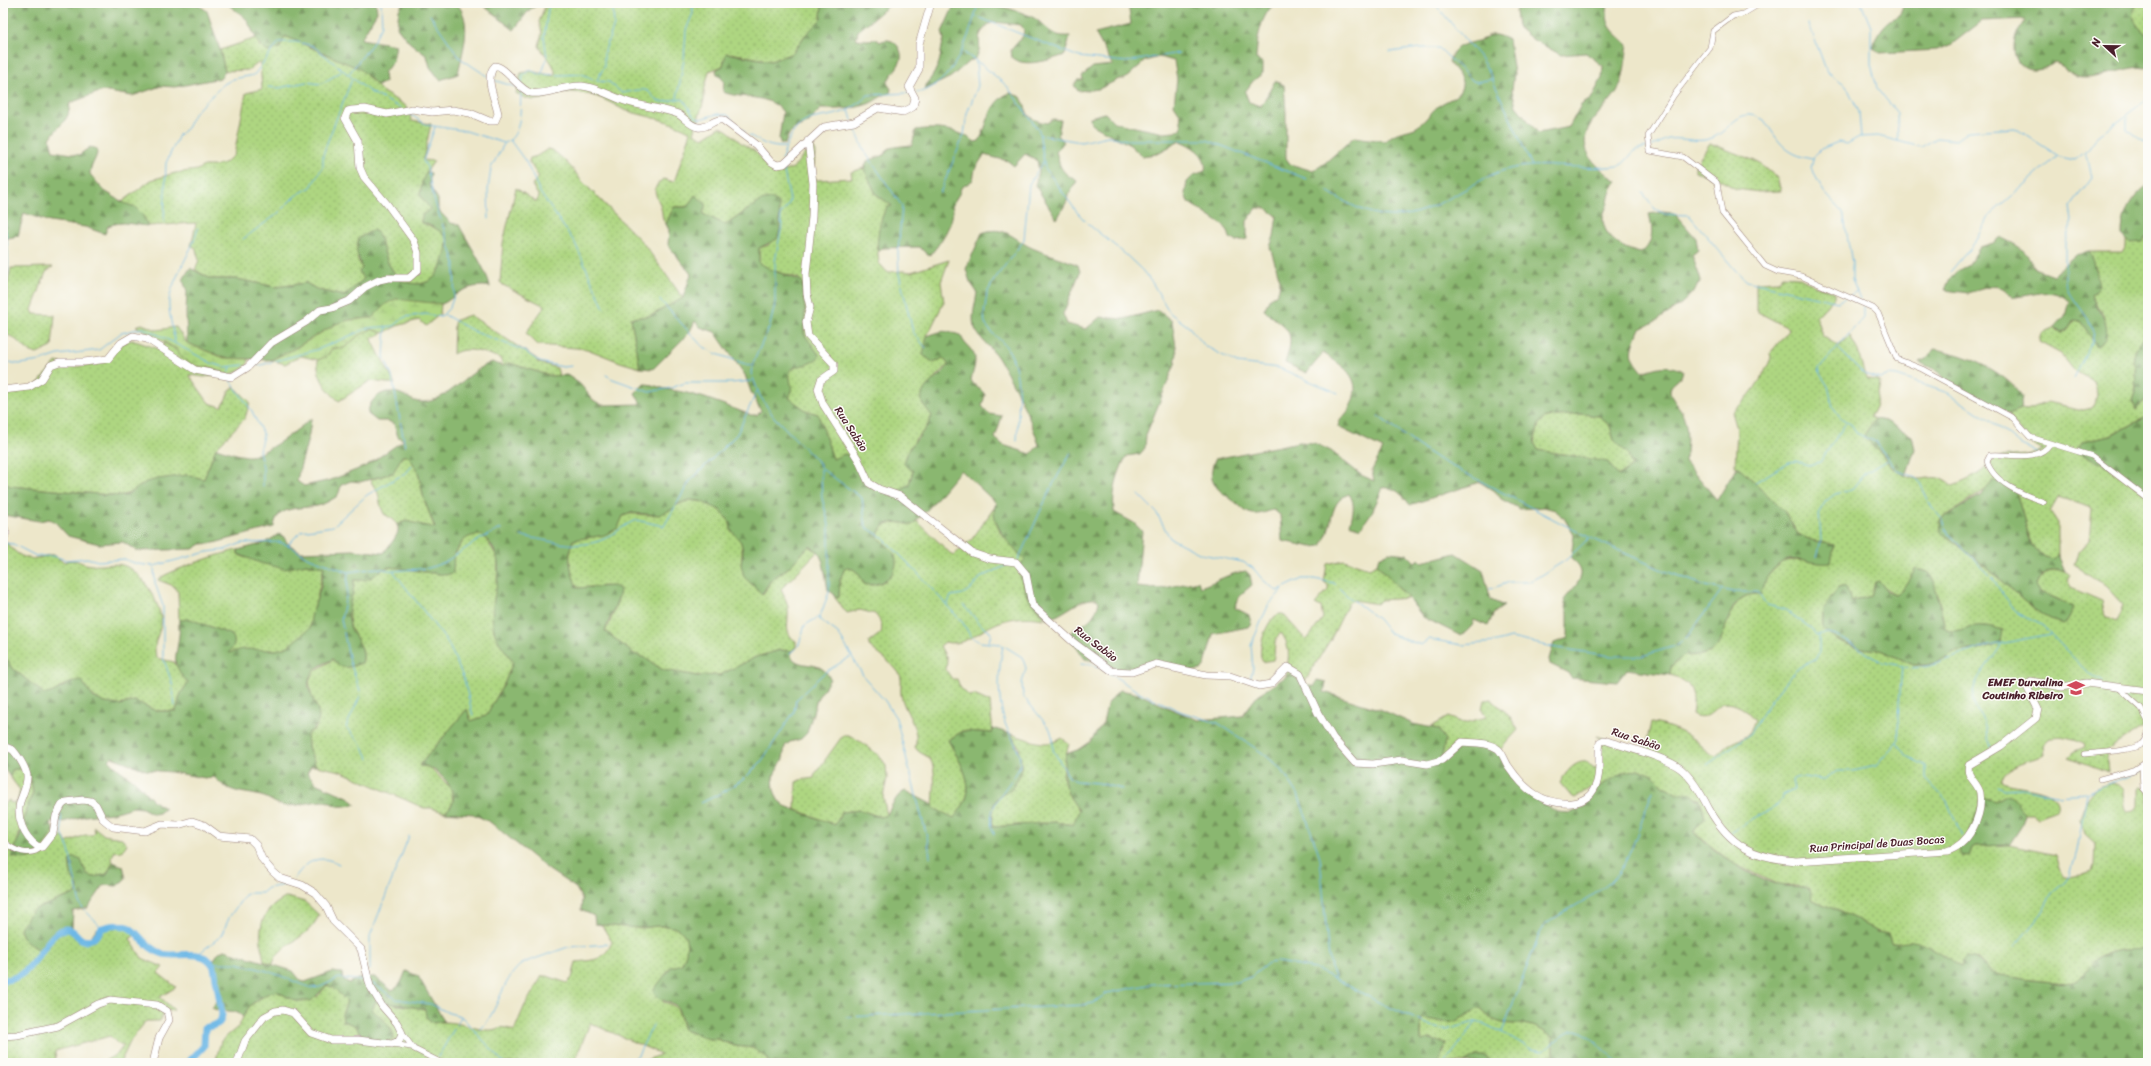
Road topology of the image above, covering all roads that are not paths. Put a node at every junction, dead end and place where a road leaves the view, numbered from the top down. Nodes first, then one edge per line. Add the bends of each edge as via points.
1 (931, 3) edge
2 (1761, 3) edge
3 (808, 141) junction
4 (3, 390) edge
5 (2050, 444) junction
6 (2148, 499) edge
7 (2044, 502) dead end
8 (3, 524) edge
9 (3, 540) edge
10 (2119, 688) junction
11 (2148, 691) edge
12 (2141, 708) junction
13 (2148, 712) edge
14 (2148, 722) edge
15 (2148, 733) edge
16 (3, 746) edge
17 (2084, 754) dead end
18 (2148, 761) edge
19 (1672, 763) joint
20 (2142, 766) junction
21 (2100, 779) dead end
22 (2148, 794) edge
23 (3, 841) edge
24 (42, 847) junction
25 (402, 1033) junction
26 (3, 1036) edge
27 (392, 1044) junction
28 (411, 1047) junction
29 (153, 1063) edge
30 (237, 1063) edge
31 (442, 1063) edge

1 - 3 street via 919,44 919,69 909,87 915,98 913,107 903,112 878,108 854,122 824,127
2 - 5 street via 1743,14 1733,16 1713,31 1710,48 1674,95 1648,136 1650,151 1683,157 1717,183 1722,213 1765,266 1778,272 1801,276 1873,308 1878,313 1894,352 1901,362 1922,369 2013,418 2030,437
3 - 4 street via 788,162 777,165 753,142 723,120 717,120 705,127 697,127 678,115 628,102 605,91 588,87 568,86 531,93 499,66 495,66 491,75 492,94 498,114 495,121 453,110 432,112 412,109 387,114 365,110 348,111 345,118 358,141 362,173 409,233 416,247 419,264 413,276 379,280 348,301 320,310 271,344 248,367 232,377 195,370 147,339 133,336 121,342 108,359 54,363 42,379 29,387
3 - 19 street, Rua Sabäo via 814,183 806,274 810,306 806,322 808,336 834,364 834,371 822,380 818,389 823,404 858,459 869,483 900,496 972,553 990,559 1016,562 1026,574 1032,605 1073,642 1112,671 1132,672 1156,664 1206,675 1230,676 1259,686 1271,684 1288,667 1300,674 1329,732 1355,763 1374,764 1402,760 1427,764 1442,760 1462,742 1486,744 1498,750 1526,790 1546,800 1576,802 1591,793 1597,779 1599,746 1602,740
5 - 6 street via 2092,456
5 - 7 street via 2040,454 1990,455 1987,461 1992,472 2001,480
8 - 9 street via 6,534
10 - 11 street, Rua Principal de Duas Bocas
10 - 12 street
10 - 19 street, Rua Principal de Duas Bocas via 2086,683 2062,688 2041,681 2031,681 2027,687 2038,709 2036,718 2001,746 1969,765 1969,775 1980,792 1978,815 1963,844 1947,851 1779,860 1758,853 1729,838 1690,778
12 - 13 street
12 - 14 street
15 - 17 street via 2144,742 2139,745
16 - 24 street via 13,750 26,774 27,783 20,804 20,820 32,843
18 - 20 street
20 - 21 street
20 - 22 street via 2143,788
23 - 24 street via 23,852 35,852
24 - 25 street via 54,833 56,816 62,805 83,800 96,805 103,819 113,827 145,831 162,824 178,825 192,821 204,825 219,836 250,839 262,859 280,878 302,885 315,893 326,906 333,921 361,949 370,986
25 - 27 street via 399,1040
25 - 28 street
26 - 29 street via 58,1026 104,1002 121,1000 157,1005 167,1011 169,1020 159,1038
27 - 28 street
27 - 30 street via 358,1040 338,1041 320,1037 308,1031 293,1013 278,1011 268,1015 247,1038
28 - 31 street

